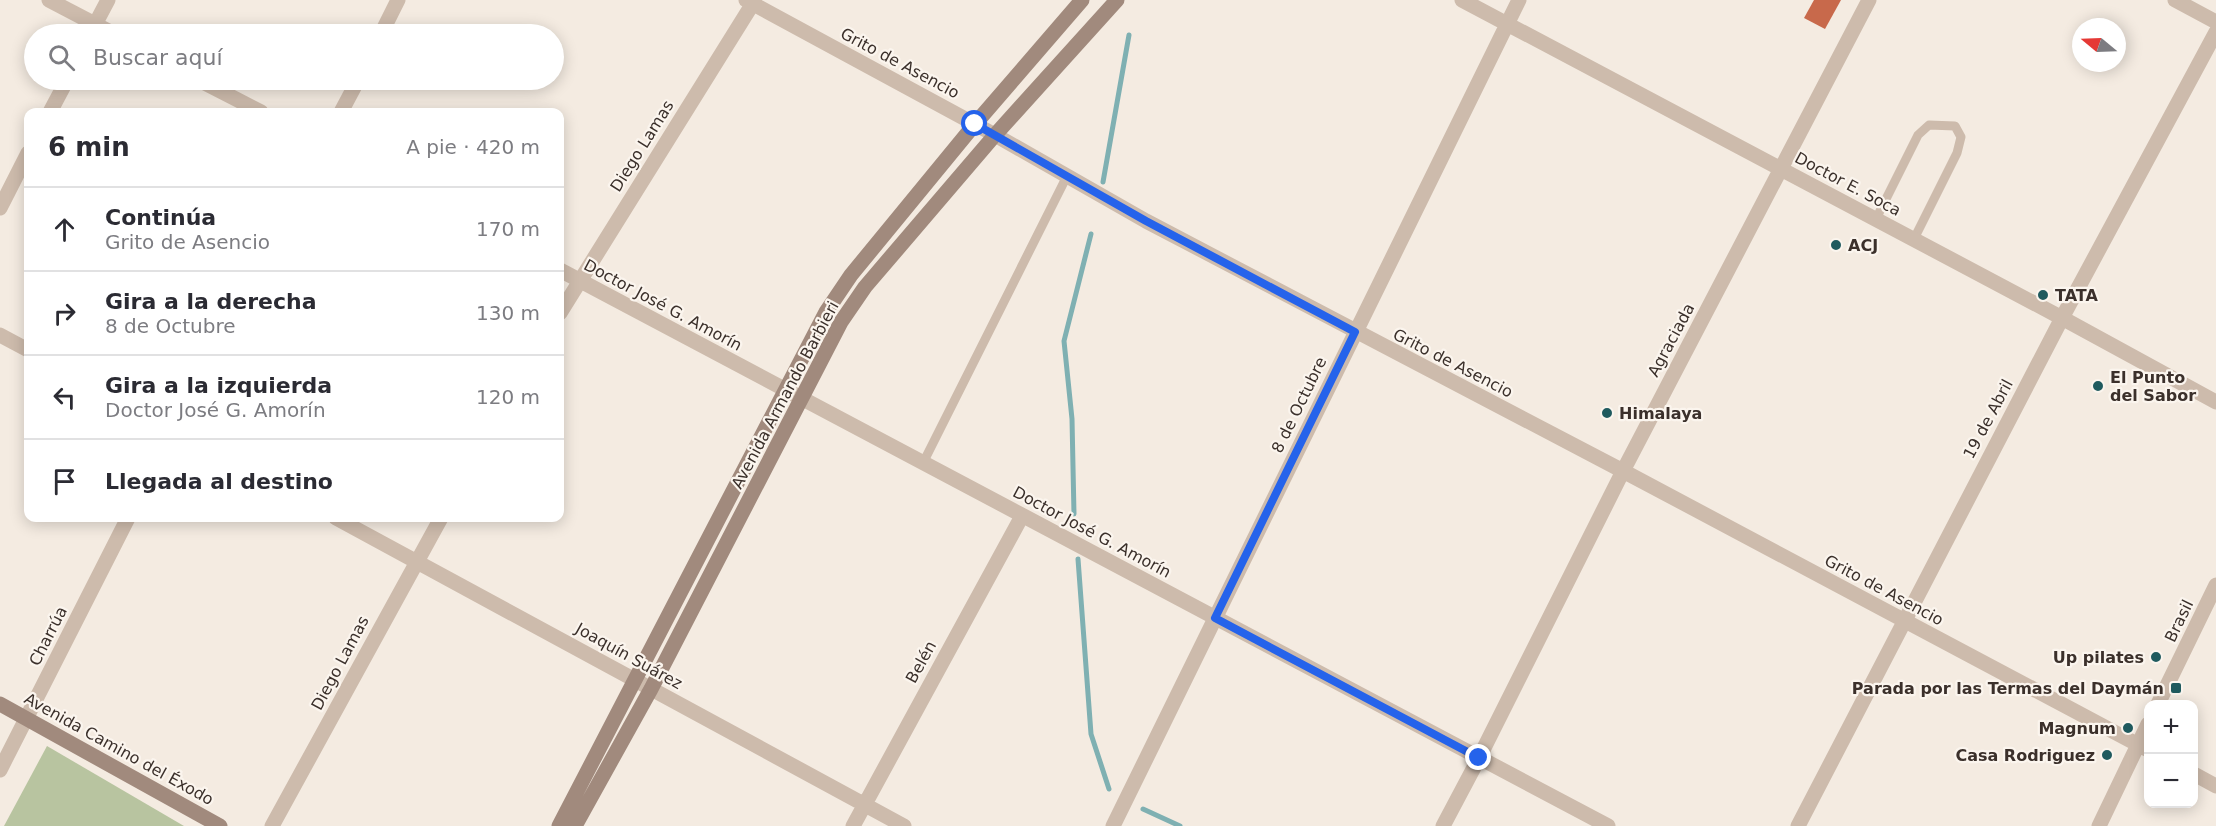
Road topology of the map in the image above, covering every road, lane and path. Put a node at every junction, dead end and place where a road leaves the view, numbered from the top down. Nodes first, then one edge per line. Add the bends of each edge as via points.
1 (49, 0) edge
2 (108, 0) edge
3 (398, 0) edge
4 (1082, 0) edge
5 (1117, 0) edge
6 (1462, 0) edge
7 (1519, 0) edge
8 (1869, 0) edge
9 (2175, 0) edge
10 (751, 1) edge
11 (2216, 22) edge
12 (1508, 23) junction
13 (84, 24) edge
14 (96, 24) edge
15 (386, 24) edge
16 (2216, 32) edge
17 (62, 90) edge
18 (218, 90) edge
19 (353, 90) edge
20 (52, 108) edge
21 (253, 108) edge
22 (343, 108) edge
23 (975, 124) junction
24 (995, 135) junction
25 (24, 161) edge
26 (1781, 169) junction
27 (1067, 176) junction
28 (0, 208) edge
29 (1876, 219) junction
30 (1914, 239) junction
31 (564, 272) edge
32 (578, 280) junction
33 (564, 306) edge
34 (2062, 318) junction
35 (1355, 332) junction
36 (0, 335) edge
37 (24, 348) edge
38 (785, 390) junction
39 (802, 399) junction
40 (2216, 402) edge
41 (922, 463) junction
42 (1623, 471) junction
43 (1022, 516) junction
44 (126, 522) edge
45 (343, 522) edge
46 (439, 522) edge
47 (416, 561) junction
48 (2216, 585) edge
49 (1215, 618) junction
50 (1903, 621) junction
51 (634, 680) junction
52 (651, 688) junction
53 (2160, 700) edge
54 (0, 704) edge
55 (26, 719) junction
56 (2144, 747) edge
57 (1479, 758) junction
58 (0, 770) edge
59 (2198, 777) edge
60 (2216, 786) edge
61 (864, 804) junction
62 (220, 826) edge
63 (272, 826) edge
64 (559, 826) edge
65 (575, 826) edge
66 (853, 826) edge
67 (904, 826) edge
68 (1113, 826) edge
69 (1443, 826) edge
70 (1608, 826) edge
71 (1798, 826) edge
72 (2099, 826) edge

1 - 13 street
2 - 14 street
3 - 15 street
4 - 23 street, Avenida Armando Barbieri
5 - 24 street, Avenida Armando Barbieri
6 - 12 street, Doctor E. Soca
7 - 12 street, 8 de Octubre
8 - 26 street, Agraciada
9 - 11 street
10 - 23 street, Grito de Asencio
10 - 32 street, Diego Lamas
12 - 26 street, Doctor E. Soca
12 - 35 street, 8 de Octubre
16 - 34 street, 19 de Abril
17 - 20 street
18 - 21 street
19 - 22 street
23 - 24 street, Grito de Asencio
23 - 38 street, Avenida Armando Barbieri via 851,275 826,312
24 - 27 street, Grito de Asencio
24 - 39 street, Avenida Armando Barbieri via 865,288 841,322
25 - 28 street
26 - 29 street, Doctor E. Soca
26 - 42 street, Agraciada
27 - 35 street, Grito de Asencio
27 - 41 lane
29 - 30 street, Doctor E. Soca
29 - 30 lane via 1918,135 1929,125 1955,126 1961,137 1957,153
30 - 34 street, Doctor E. Soca
31 - 32 street, Doctor José G. Amorín
32 - 33 street, Diego Lamas
32 - 38 street, Doctor José G. Amorín
34 - 40 street, Doctor E. Soca
34 - 50 street, 19 de Abril
35 - 42 street, Grito de Asencio
35 - 49 street, 8 de Octubre
36 - 37 street
38 - 39 street, Doctor José G. Amorín
38 - 51 street, Avenida Armando Barbieri
39 - 41 street, Doctor José G. Amorín
39 - 52 street, Avenida Armando Barbieri
41 - 43 street, Doctor José G. Amorín
42 - 50 street, Grito de Asencio
42 - 57 street, Agraciada
43 - 49 street, Doctor José G. Amorín
43 - 61 street, Belén
44 - 55 street, Charrúa
45 - 47 street, Joaquín Suárez
46 - 47 street, Diego Lamas
47 - 51 street, Joaquín Suárez
47 - 63 street, Diego Lamas
48 - 53 street, Brasil
49 - 57 street, Doctor José G. Amorín
49 - 68 street, 8 de Octubre
50 - 56 street, Grito de Asencio
50 - 71 street, 19 de Abril
51 - 52 street, Joaquín Suárez
51 - 64 street, Avenida Armando Barbieri
52 - 61 street, Joaquín Suárez
52 - 65 street, Avenida Armando Barbieri
54 - 55 street, Avenida Camino del Éxodo
55 - 58 street, Charrúa
55 - 62 street, Avenida Camino del Éxodo
56 - 72 street
57 - 69 street, Agraciada
57 - 70 street, Doctor José G. Amorín
59 - 60 street
61 - 66 street, Belén
61 - 67 street, Joaquín Suárez

